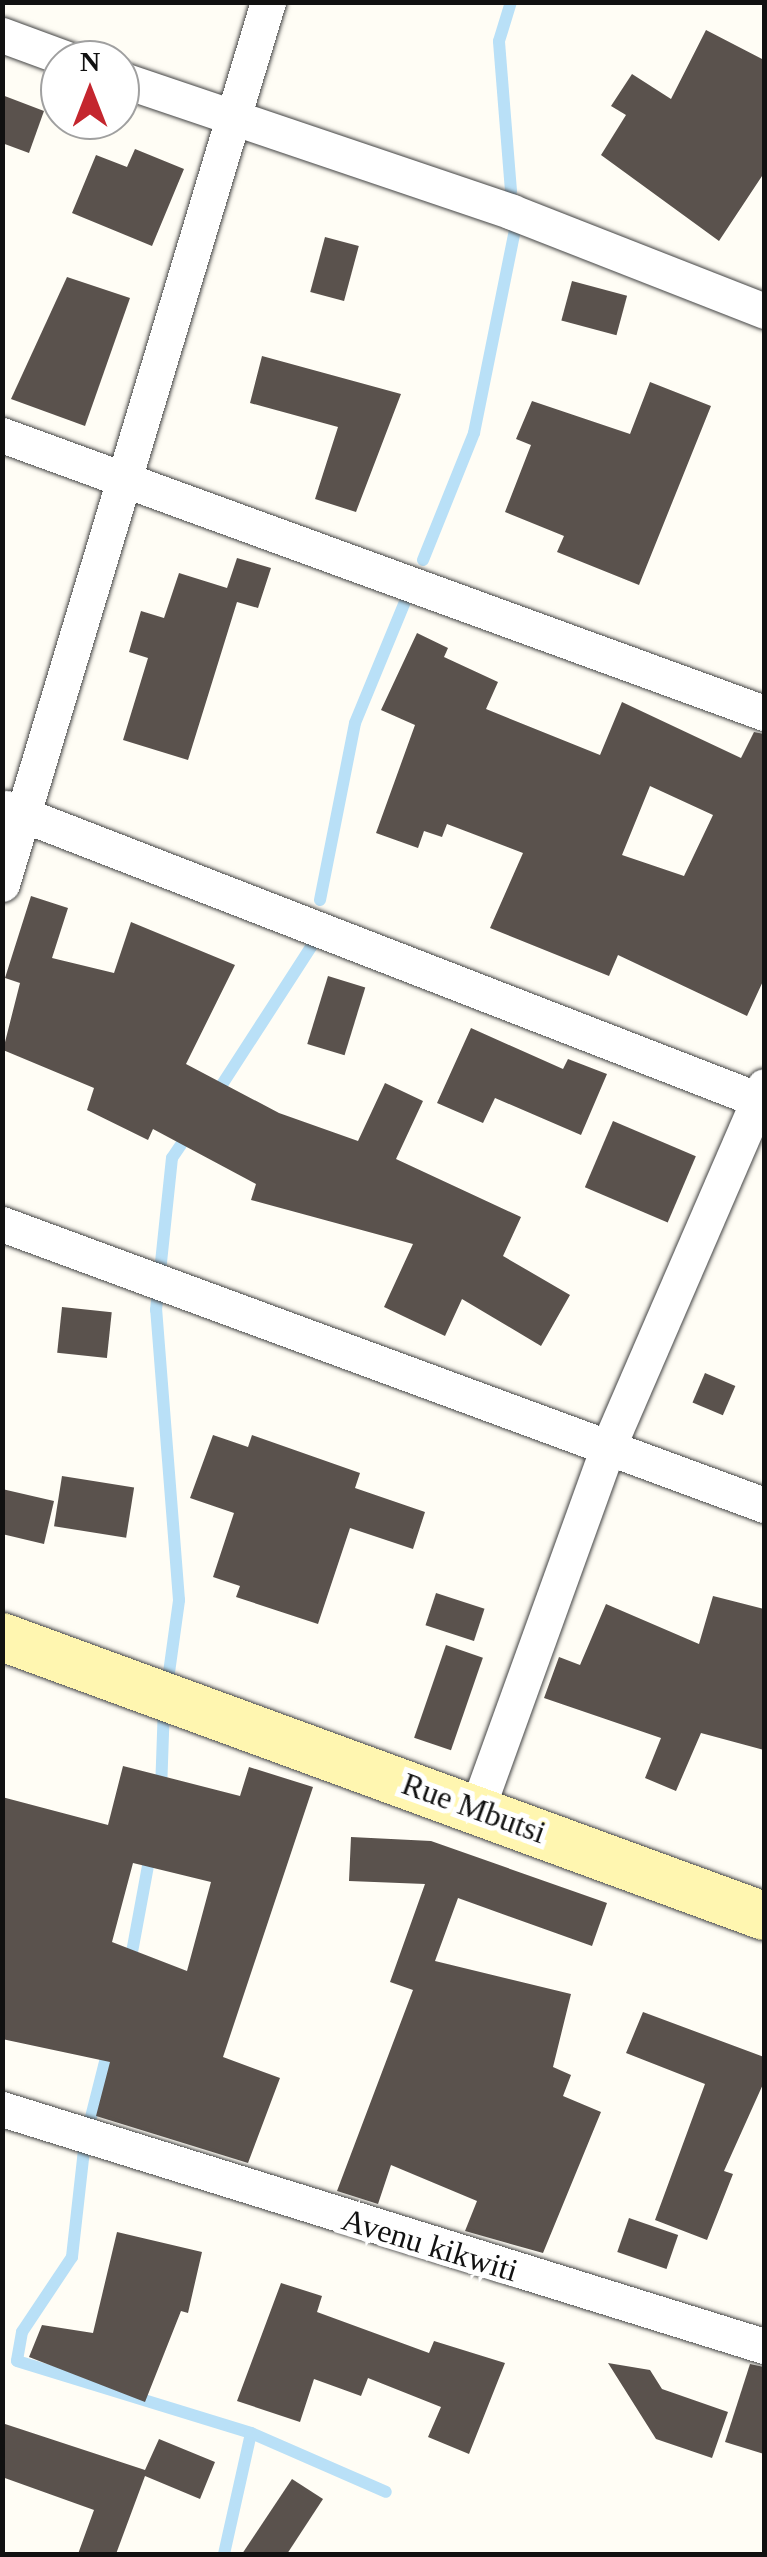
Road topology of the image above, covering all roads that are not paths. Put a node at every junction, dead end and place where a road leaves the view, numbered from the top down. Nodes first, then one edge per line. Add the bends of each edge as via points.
1 (268, 2) edge
2 (2, 35) edge
3 (40, 49) edge
4 (140, 86) edge
5 (237, 122) junction
6 (764, 311) edge
7 (2, 436) edge
8 (122, 480) junction
9 (764, 714) edge
10 (14, 811) edge
11 (2, 884) edge
12 (762, 1096) edge
13 (2, 1224) edge
14 (609, 1445) junction
15 (764, 1506) edge
16 (2, 1637) edge
17 (477, 1808) junction
18 (764, 1916) edge
19 (2, 2109) edge
20 (764, 2346) edge

1 - 5 street
2 - 3 street
4 - 5 street
5 - 6 street via 512,212
5 - 8 street
7 - 8 street
8 - 9 street
8 - 10 street
10 - 11 street
10 - 12 street
12 - 14 street
13 - 14 street
14 - 15 street
14 - 17 street
16 - 17 street, Rue Mbutsi
17 - 18 street, Rue Mbutsi
19 - 20 street, Avenu kikwiti

